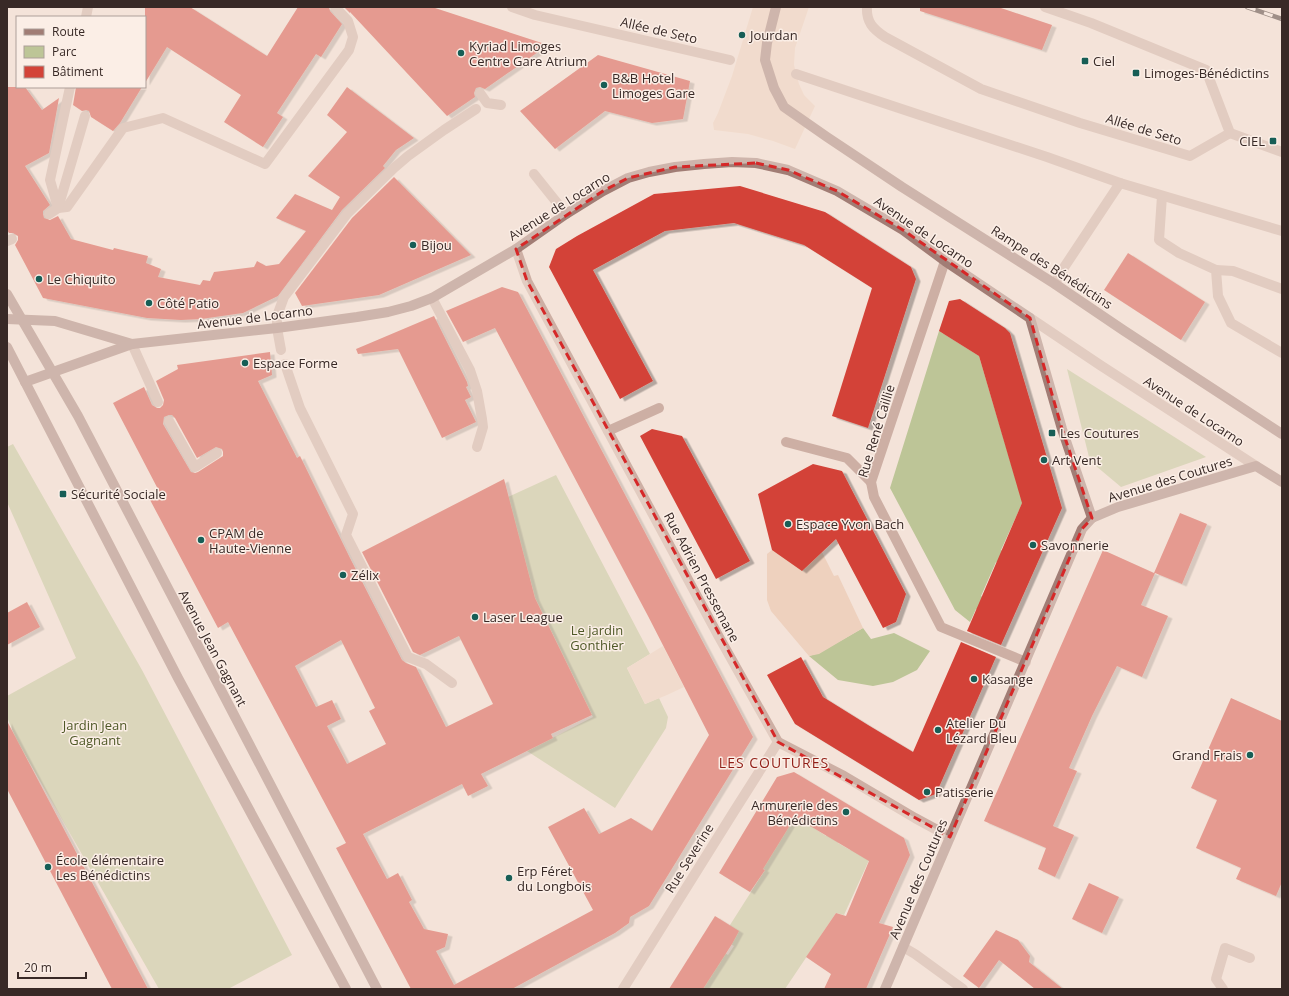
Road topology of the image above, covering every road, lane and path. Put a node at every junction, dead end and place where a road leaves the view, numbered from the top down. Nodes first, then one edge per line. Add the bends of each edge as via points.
1 (335, 7) edge
2 (512, 7) edge
3 (776, 7) edge
4 (867, 7) edge
5 (1045, 7) edge
6 (730, 60) dead end
7 (796, 74) dead end
8 (70, 88) edge
9 (480, 93) dead end
10 (501, 105) dead end
11 (476, 109) dead end
12 (85, 116) dead end
13 (1230, 133) junction
14 (1282, 152) edge
15 (534, 174) dead end
16 (1120, 183) junction
17 (1162, 196) junction
18 (58, 208) junction
19 (49, 214) dead end
20 (566, 214) junction
21 (1282, 231) edge
22 (516, 249) junction
23 (945, 262) junction
24 (1216, 270) junction
25 (1055, 284) junction
26 (1282, 289) edge
27 (7, 294) edge
28 (432, 298) junction
29 (1030, 318) junction
30 (7, 319) edge
31 (23, 320) junction
32 (277, 328) junction
33 (132, 344) junction
34 (7, 347) edge
35 (281, 350) dead end
36 (1282, 353) edge
37 (285, 364) dead end
38 (52, 372) junction
39 (25, 382) junction
40 (158, 402) dead end
41 (658, 408) dead end
42 (168, 421) dead end
43 (608, 431) junction
44 (1282, 434) edge
45 (786, 442) dead end
46 (477, 447) dead end
47 (217, 453) dead end
48 (1256, 466) junction
49 (871, 482) junction
50 (1282, 482) edge
51 (1092, 518) junction
52 (1026, 662) junction
53 (452, 683) dead end
54 (778, 742) junction
55 (950, 837) junction
56 (903, 947) junction
57 (1250, 958) dead end
58 (346, 989) edge
59 (377, 989) edge
60 (623, 989) edge
61 (885, 989) edge
62 (963, 989) edge
63 (1222, 989) edge

1 - 18 street via 348,21 353,37 349,50 265,164 164,118 123,128 67,207
2 - 6 street, Allée de Seto via 535,15
3 - 25 street, Rampe des Bénédictins via 766,43 765,60 778,98 784,107 902,187
4 - 13 street, Allée de Seto via 869,22 874,30 981,89 1080,123 1190,156
5 - 13 street via 1206,70
7 - 16 street via 1047,156
8 - 18 street via 50,180
9 - 10 street via 487,103
11 - 32 street via 408,156 347,214 284,297 277,316
12 - 18 street
13 - 14 street
15 - 20 street
16 - 17 street
16 - 25 street
17 - 21 street
17 - 24 street via 1159,240 1179,253
18 - 19 street
20 - 22 street, Avenue de Locarno
20 - 23 street, Avenue de Locarno via 628,178 649,172 704,164 756,164 788,170 836,192 903,230
22 - 28 street, Avenue de Locarno
22 - 43 street, Rue Adrien Pressemane via 527,281
23 - 29 street, Avenue de Locarno
23 - 49 street, Rue René Caillie
24 - 26 street via 1234,271
24 - 36 street via 1218,296 1231,323
25 - 44 street, Rampe des Bénédictins
27 - 31 street, Avenue Jean Gagnant
28 - 32 street, Avenue de Locarno via 388,312
28 - 46 street via 470,370 477,391 483,427
29 - 48 street, Avenue de Locarno
29 - 51 street via 1062,429
30 - 31 street, Avenue de Locarno
31 - 33 street, Avenue de Locarno via 55,321
31 - 38 street, Avenue Jean Gagnant
32 - 33 street, Avenue de Locarno
32 - 35 street
33 - 38 street, Avenue de Locarno
33 - 40 street
34 - 39 street
37 - 53 street via 300,408 354,514 346,535 408,657 426,664
38 - 39 street, Avenue de Locarno
38 - 59 street, Avenue Jean Gagnant via 78,416
39 - 58 street via 178,678
41 - 43 street
42 - 47 street via 195,467
43 - 54 street, Rue Adrien Pressemane
45 - 49 street via 847,458
48 - 50 street, Avenue de Locarno
48 - 51 street, Avenue des Coutures via 1118,507
49 - 52 street, Rue René Caillie via 874,497 941,627
51 - 52 street, Avenue des Coutures via 1082,529
52 - 55 street, Avenue des Coutures
54 - 55 street via 844,776
54 - 60 street, Rue Severine
55 - 56 street, Avenue des Coutures
56 - 61 street, Avenue des Coutures
56 - 62 street
57 - 63 street via 1225,948 1216,979

